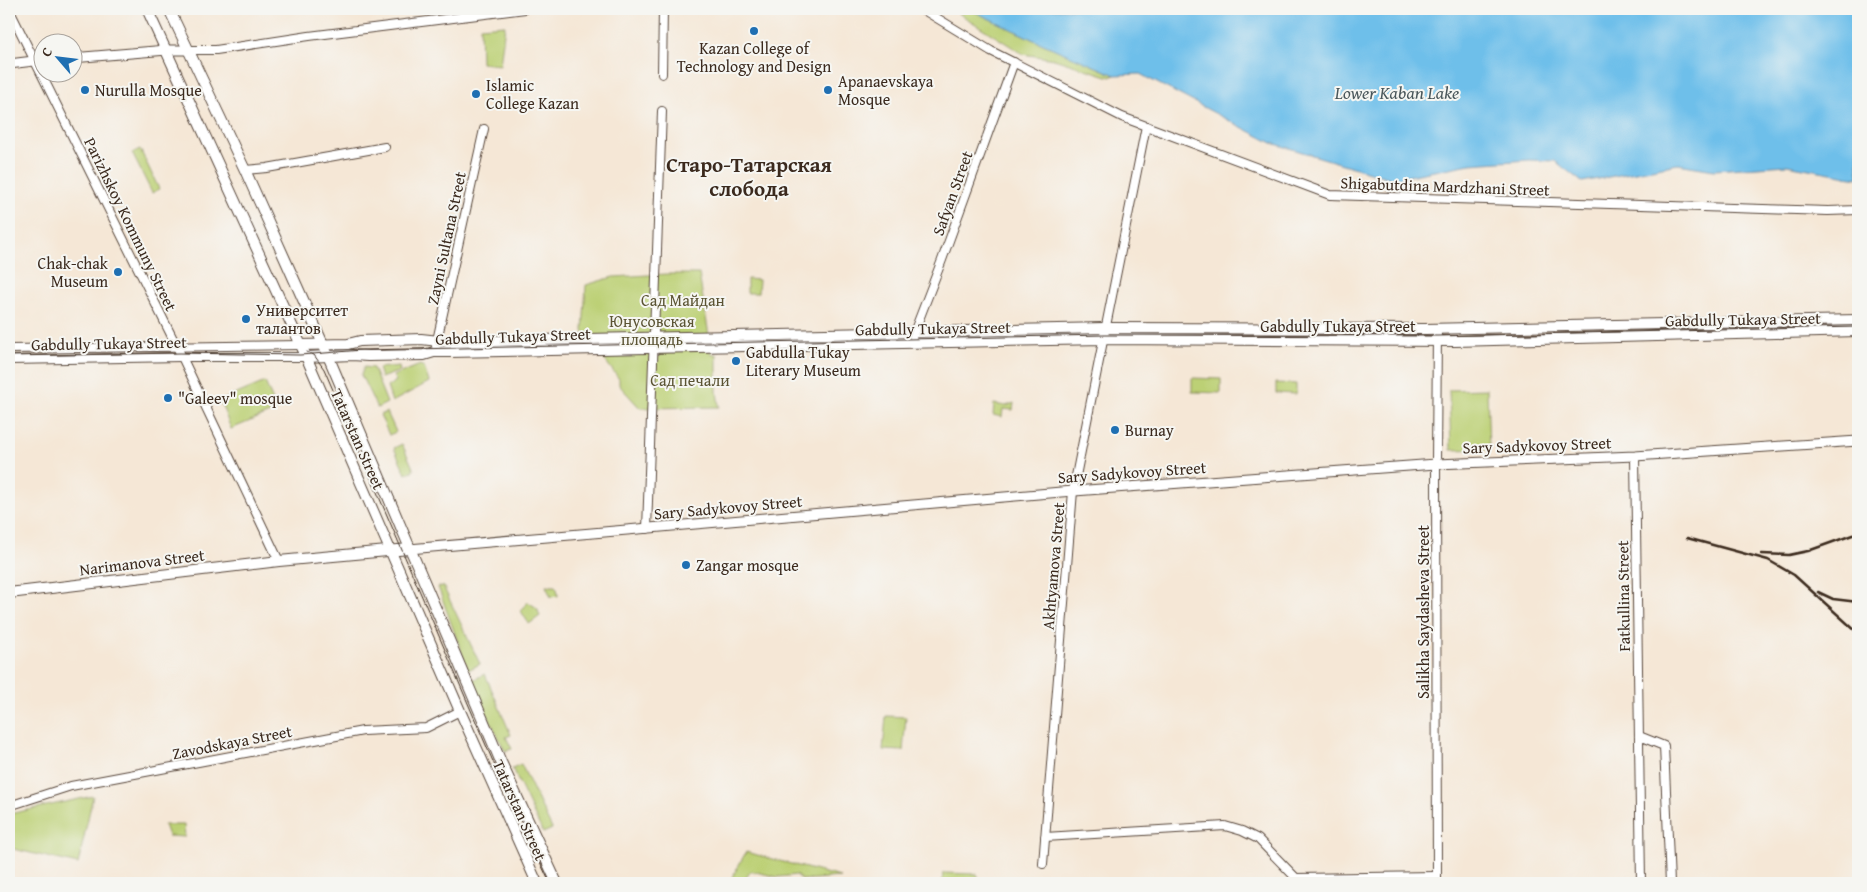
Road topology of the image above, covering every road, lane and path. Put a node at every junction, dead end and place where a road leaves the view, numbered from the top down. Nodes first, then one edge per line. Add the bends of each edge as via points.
1 (9, 9) edge
2 (147, 9) edge
3 (169, 9) edge
4 (525, 9) edge
5 (663, 9) edge
6 (922, 9) edge
7 (32, 49) edge
8 (167, 50) junction
9 (188, 50) junction
10 (82, 57) edge
11 (32, 62) edge
12 (1014, 62) junction
13 (9, 64) edge
14 (662, 74) dead end
15 (49, 82) edge
16 (662, 112) dead end
17 (1146, 126) junction
18 (484, 129) dead end
19 (385, 147) dead end
20 (245, 170) junction
21 (1858, 210) edge
22 (1858, 320) edge
23 (1106, 328) junction
24 (1437, 329) junction
25 (1858, 331) edge
26 (913, 332) junction
27 (1104, 339) junction
28 (1437, 340) junction
29 (437, 341) junction
30 (653, 343) junction
31 (323, 344) junction
32 (909, 344) junction
33 (301, 345) junction
34 (176, 346) junction
35 (9, 348) edge
36 (434, 352) junction
37 (328, 356) junction
38 (182, 357) junction
39 (306, 357) junction
40 (9, 360) edge
41 (1858, 441) edge
42 (1635, 456) junction
43 (1436, 464) junction
44 (1073, 491) junction
45 (648, 529) junction
46 (409, 549) junction
47 (391, 552) junction
48 (279, 561) junction
49 (9, 593) edge
50 (460, 711) junction
51 (1639, 736) junction
52 (9, 806) edge
53 (1045, 837) junction
54 (1043, 864) dead end
55 (1437, 880) edge
56 (537, 883) edge
57 (557, 883) edge
58 (1640, 883) edge
59 (1670, 883) edge

1 - 7 street, Parizhskoy Kommuny Street
2 - 8 main road, Tatarstan Street
3 - 9 main road, Tatarstan Street
4 - 9 street via 216,50
5 - 14 street
6 - 12 street, Shigabutdina Mardzhani Street
8 - 9 street
8 - 10 street
8 - 33 main road, Tatarstan Street
9 - 20 main road, Tatarstan Street
11 - 13 street
12 - 17 street, Shigabutdina Mardzhani Street
12 - 26 street, Safyan Street
15 - 34 street, Parizhskoy Kommuny Street
16 - 30 street
17 - 21 street, Shigabutdina Mardzhani Street via 1330,195 1800,211
17 - 23 street, Akhtyamova Street
18 - 29 street, Zayni Sultana Street
19 - 20 street
20 - 31 main road, Tatarstan Street
22 - 24 main road, Gabdully Tukaya Street
23 - 24 main road, Gabdully Tukaya Street
23 - 26 main road, Gabdully Tukaya Street
23 - 27 street, Akhtyamova Street
24 - 28 street, Salikha Saydasheva Street
25 - 28 main road, Gabdully Tukaya Street
26 - 30 main road, Gabdully Tukaya Street
26 - 32 street, Safyan Street
27 - 28 main road, Gabdully Tukaya Street
27 - 32 main road, Gabdully Tukaya Street
27 - 44 street, Akhtyamova Street
28 - 43 street, Salikha Saydasheva Street
29 - 30 main road, Gabdully Tukaya Street
29 - 31 main road, Gabdully Tukaya Street
29 - 36 street, Zayni Sultana Street
30 - 32 main road, Gabdully Tukaya Street
30 - 36 main road, Gabdully Tukaya Street
30 - 45 street
31 - 33 main road, Gabdully Tukaya Street
31 - 37 main road, Tatarstan Street
33 - 34 street, Gabdully Tukaya Street
33 - 39 main road, Tatarstan Street
34 - 35 street, Gabdully Tukaya Street
34 - 38 street, Parizhskoy Kommuny Street
36 - 37 main road, Gabdully Tukaya Street via 424,355
37 - 39 main road, Gabdully Tukaya Street
37 - 46 main road, Tatarstan Street
38 - 39 street, Gabdully Tukaya Street
38 - 40 street, Gabdully Tukaya Street
38 - 48 street, Parizhskoy Kommuny Street
39 - 47 main road, Tatarstan Street
41 - 42 street, Sary Sadykovoy Street
42 - 43 street, Sary Sadykovoy Street
42 - 51 street, Fatkullina Street
43 - 44 street, Sary Sadykovoy Street
43 - 55 street, Salikha Saydasheva Street
44 - 45 street, Sary Sadykovoy Street
44 - 53 street, Akhtyamova Street
45 - 46 street, Sary Sadykovoy Street
46 - 47 main road, Narimanova Street
46 - 57 main road, Tatarstan Street via 500,762
47 - 48 main road, Narimanova Street
47 - 50 main road, Tatarstan Street
48 - 49 main road, Narimanova Street
50 - 52 street, Zavodskaya Street via 426,728 364,731 184,764 71,786
50 - 56 main road, Tatarstan Street
51 - 58 street, Fatkullina Street
51 - 59 street via 1664,746
53 - 54 street, Akhtyamova Street
53 - 55 street via 1225,826 1258,839 1296,878

